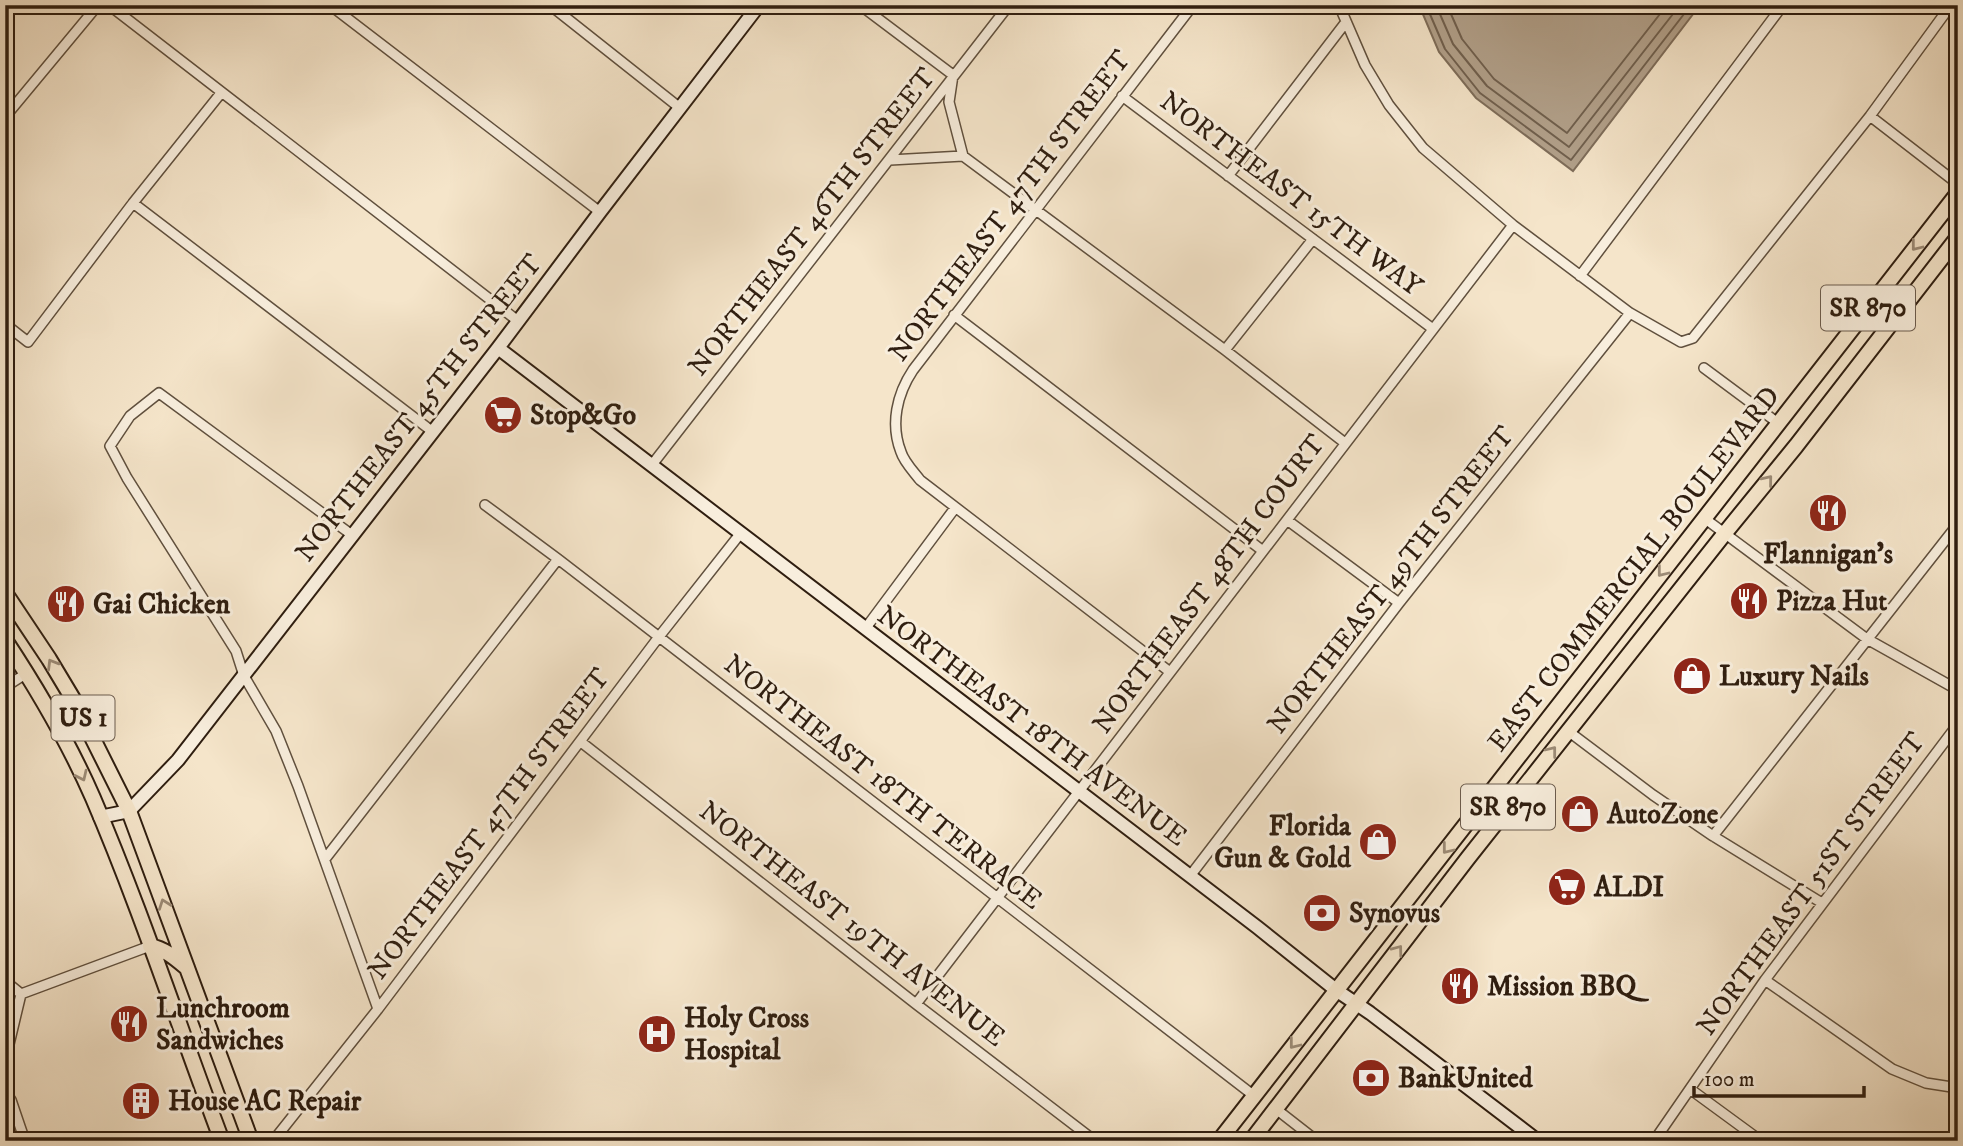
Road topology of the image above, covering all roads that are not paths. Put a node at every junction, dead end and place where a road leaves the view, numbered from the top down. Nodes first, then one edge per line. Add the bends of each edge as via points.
1 (98, 5) edge
2 (108, 5) edge
3 (330, 5) edge
4 (550, 5) edge
5 (759, 5) edge
6 (860, 5) edge
7 (1009, 5) edge
8 (1339, 5) edge
9 (1783, 5) edge
10 (1951, 5) edge
11 (1187, 7) edge
12 (1346, 22) junction
13 (953, 75) junction
14 (221, 93) junction
15 (1122, 96) junction
16 (680, 108) junction
17 (1870, 116) junction
18 (5, 117) edge
19 (963, 156) junction
20 (890, 160) junction
21 (1228, 176) junction
22 (1958, 184) edge
23 (1958, 193) edge
24 (133, 203) junction
25 (1035, 209) junction
26 (600, 212) junction
27 (1513, 225) junction
28 (1958, 237) edge
29 (1313, 239) junction
30 (1580, 276) junction
31 (1630, 313) junction
32 (954, 315) junction
33 (518, 321) junction
34 (5, 324) edge
35 (1433, 329) junction
36 (498, 348) junction
37 (1225, 350) junction
38 (1704, 368) dead end
39 (1778, 423) junction
40 (433, 432) junction
41 (1345, 443) junction
42 (651, 467) junction
43 (485, 505) dead end
44 (955, 508) junction
45 (1704, 518) junction
46 (1287, 520) junction
47 (1956, 531) edge
48 (1725, 533) junction
49 (740, 534) junction
50 (352, 535) junction
51 (1262, 551) junction
52 (558, 559) junction
53 (5, 593) edge
54 (1399, 603) junction
55 (865, 629) junction
56 (658, 638) junction
57 (1867, 639) junction
58 (5, 640) edge
59 (1170, 672) junction
60 (27, 673) junction
61 (244, 676) junction
62 (5, 687) edge
63 (1958, 690) edge
64 (1958, 724) edge
65 (1568, 731) junction
66 (581, 742) junction
67 (1078, 792) junction
68 (129, 811) junction
69 (100, 817) junction
70 (1713, 836) junction
71 (325, 859) junction
72 (1190, 876) junction
73 (997, 898) junction
74 (1822, 902) junction
75 (150, 946) junction
76 (188, 968) junction
77 (1765, 980) junction
78 (5, 981) edge
79 (1336, 990) junction
80 (22, 994) junction
81 (916, 1004) junction
82 (1356, 1004) junction
83 (378, 1009) junction
84 (5, 1061) edge
85 (1690, 1088) junction
86 (1958, 1088) edge
87 (5, 1091) edge
88 (1253, 1096) junction
89 (1276, 1109) junction
90 (25, 1141) edge
91 (222, 1141) edge
92 (251, 1141) edge
93 (273, 1141) edge
94 (1095, 1141) edge
95 (1219, 1141) edge
96 (1251, 1141) edge
97 (1317, 1141) edge
98 (1538, 1141) edge
99 (1654, 1141) edge
100 (1761, 1141) edge

1 - 18 street
2 - 14 street
3 - 26 street
4 - 16 street
5 - 16 street, NORTHEAST 45TH STREET
6 - 13 street
7 - 13 street, NORTHEAST 46TH STREET
8 - 12 street
9 - 30 street
10 - 17 street
11 - 15 street, NORTHEAST 47TH STREET
12 - 21 street
12 - 27 street via 1383,95 1423,148
13 - 19 street via 949,102
13 - 20 street, NORTHEAST 46TH STREET
14 - 24 street
14 - 33 street
15 - 21 street, NORTHEAST 15TH WAY
15 - 25 street, NORTHEAST 47TH STREET
16 - 26 street, NORTHEAST 45TH STREET
17 - 22 street
17 - 31 street via 1693,338 1681,342
19 - 20 street
19 - 25 street
20 - 42 street, NORTHEAST 46TH STREET
21 - 29 street, NORTHEAST 15TH WAY
23 -> 39 main road, EAST COMMERCIAL BOULEVARD / SR 870
24 - 34 street via 28,342
24 - 40 street
25 - 32 street, NORTHEAST 47TH STREET
25 - 37 street
26 - 33 street, NORTHEAST 45TH STREET
27 - 30 street
27 - 35 street, NORTHEAST 48TH COURT
48 -> 28 main road, EAST COMMERCIAL BOULEVARD / SR 870
29 - 35 street, NORTHEAST 15TH WAY
29 - 37 street
30 - 31 street
31 - 54 street, NORTHEAST 49TH STREET
32 - 44 street, NORTHEAST 47TH STREET via 903,385 895,428 901,454 920,480
32 - 51 street
33 - 36 street, NORTHEAST 45TH STREET
35 - 41 street, NORTHEAST 48TH COURT
36 - 40 street, NORTHEAST 45TH STREET
36 - 42 street, NORTHEAST 18TH AVENUE
37 - 41 street
38 - 39 street
39 - 45 main road, EAST COMMERCIAL BOULEVARD / SR 870
40 - 50 street, NORTHEAST 45TH STREET
41 - 46 street, NORTHEAST 48TH COURT
42 - 49 street, NORTHEAST 18TH AVENUE
43 - 52 street, NORTHEAST 18TH TERRACE
44 - 55 street
44 - 59 street
45 - 48 street
45 -> 79 main road, EAST COMMERCIAL BOULEVARD / SR 870
46 - 51 street, NORTHEAST 48TH COURT
46 - 54 street
47 - 57 street
48 - 57 street
48 - 65 main road, EAST COMMERCIAL BOULEVARD / SR 870
49 - 55 street, NORTHEAST 18TH AVENUE
49 - 56 street, NORTHEAST 47TH STREET
50 - 61 street, NORTHEAST 45TH STREET
50 - 61 street via 159,393 130,416 110,446 236,651
51 - 59 street, NORTHEAST 48TH COURT
52 - 56 street, NORTHEAST 18TH TERRACE
52 - 71 street
68 -> 53 main road, US 1 via 73,699
54 - 72 street, NORTHEAST 49TH STREET
55 - 67 street, NORTHEAST 18TH AVENUE
56 - 66 street, NORTHEAST 47TH STREET
56 - 73 street, NORTHEAST 18TH TERRACE
57 - 63 street
57 - 70 street
58 - 60 main road, US 1
59 - 67 street, NORTHEAST 48TH COURT
60 - 62 street
60 -> 69 main road, US 1
61 - 68 street, NORTHEAST 45TH STREET via 178,760
61 - 71 street via 276,731
64 - 74 street, NORTHEAST 51ST STREET
65 - 70 street
82 -> 65 main road, EAST COMMERCIAL BOULEVARD / SR 870
66 - 81 street, NORTHEAST 19TH AVENUE
66 - 83 street, NORTHEAST 47TH STREET
67 - 72 street, NORTHEAST 18TH AVENUE
67 - 73 street, NORTHEAST 48TH COURT
68 - 69 street
76 -> 68 main road, US 1
69 - 75 main road, US 1
70 - 74 street
71 - 83 street
72 - 79 street, NORTHEAST 18TH AVENUE
73 - 81 street, NORTHEAST 48TH COURT
73 - 88 street, NORTHEAST 18TH TERRACE
74 - 77 street, NORTHEAST 51ST STREET
75 - 76 main road
75 - 80 street
75 - 91 main road, US 1
76 - 92 main road, US 1
77 - 85 street, NORTHEAST 51ST STREET
77 - 86 street via 1892,1069 1926,1083
78 - 80 street
79 - 82 street, NORTHEAST 18TH AVENUE
79 -> 88 main road, EAST COMMERCIAL BOULEVARD / SR 870
80 - 84 street
81 - 94 street, NORTHEAST 19TH AVENUE
82 - 89 main road, EAST COMMERCIAL BOULEVARD / SR 870
82 - 98 street, NORTHEAST 18TH AVENUE
83 - 93 street, NORTHEAST 47TH STREET
85 - 99 street, NORTHEAST 51ST STREET
85 - 100 street
87 - 90 street
88 - 95 main road, EAST COMMERCIAL BOULEVARD / SR 870
89 - 96 main road, EAST COMMERCIAL BOULEVARD / SR 870
89 - 97 street

